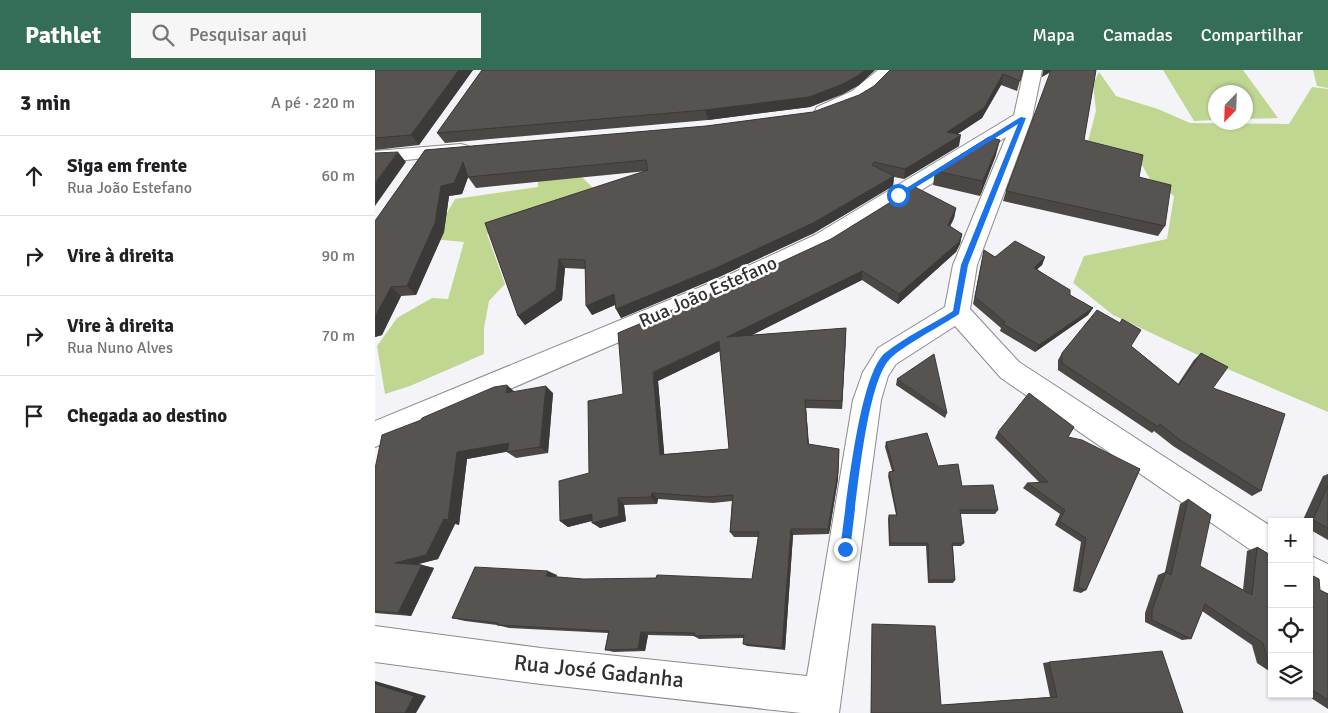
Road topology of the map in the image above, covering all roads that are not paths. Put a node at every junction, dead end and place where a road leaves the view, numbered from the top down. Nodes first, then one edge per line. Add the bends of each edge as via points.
1 (888, 70) edge
2 (1033, 70) edge
3 (805, 116) edge
4 (1023, 118) junction
5 (443, 130) edge
6 (476, 148) edge
7 (428, 153) junction
8 (375, 157) edge
9 (415, 170) edge
10 (957, 312) junction
11 (375, 434) edge
12 (1268, 543) edge
13 (1313, 574) edge
14 (1328, 584) edge
15 (375, 644) edge
16 (821, 704) edge

1 - 3 street via 851,100
2 - 4 street
4 - 10 street via 965,265
4 - 11 street, Rua João Estefano via 823,240 729,285
5 - 7 street
6 - 7 street
7 - 8 street
7 - 9 street
10 - 12 street via 1010,370
10 - 16 street via 887,356 876,372 867,400
13 - 14 street
15 - 16 street, Rua José Gadanha

